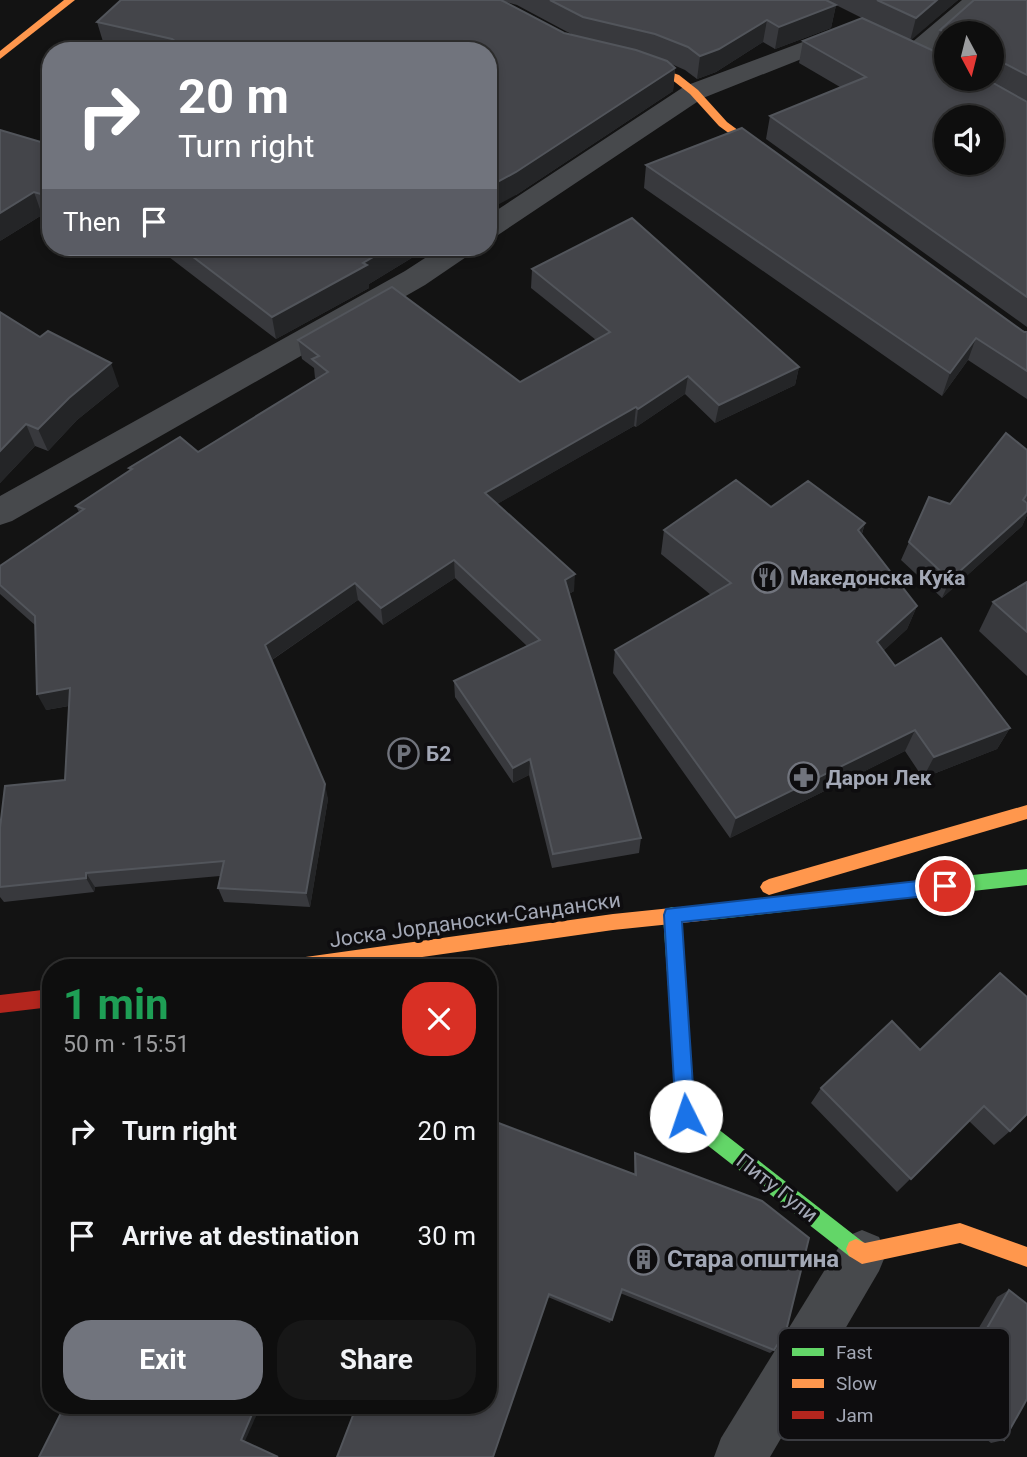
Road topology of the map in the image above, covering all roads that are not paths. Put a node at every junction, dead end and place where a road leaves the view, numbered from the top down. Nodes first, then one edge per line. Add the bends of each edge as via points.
1 (70, 0) edge
2 (977, 0) edge
3 (873, 36) junction
4 (0, 56) edge
5 (608, 56) edge
6 (934, 65) edge
7 (694, 92) junction
8 (790, 173) edge
9 (497, 223) edge
10 (448, 256) edge
11 (0, 512) edge
12 (1027, 812) edge
13 (1027, 877) edge
14 (672, 915) junction
15 (343, 959) edge
16 (42, 999) edge
17 (0, 1004) edge
18 (862, 1254) junction
19 (1027, 1257) edge
20 (818, 1328) edge
21 (778, 1394) edge
22 (740, 1457) edge

1 - 4 street
2 - 3 street
3 - 6 street
3 - 7 street
5 - 7 street via 675,77
7 - 8 street via 723,124
7 - 9 street
10 - 11 street
12 - 14 street, Јоска Јорданоски-Сандански
13 - 14 street, Јоска Јорданоски-Сандански
14 - 15 street, Јоска Јорданоски-Сандански
14 - 18 street, Питу Гули via 686,1116
16 - 17 street
18 - 19 street via 960,1233
18 - 20 street
21 - 22 street

